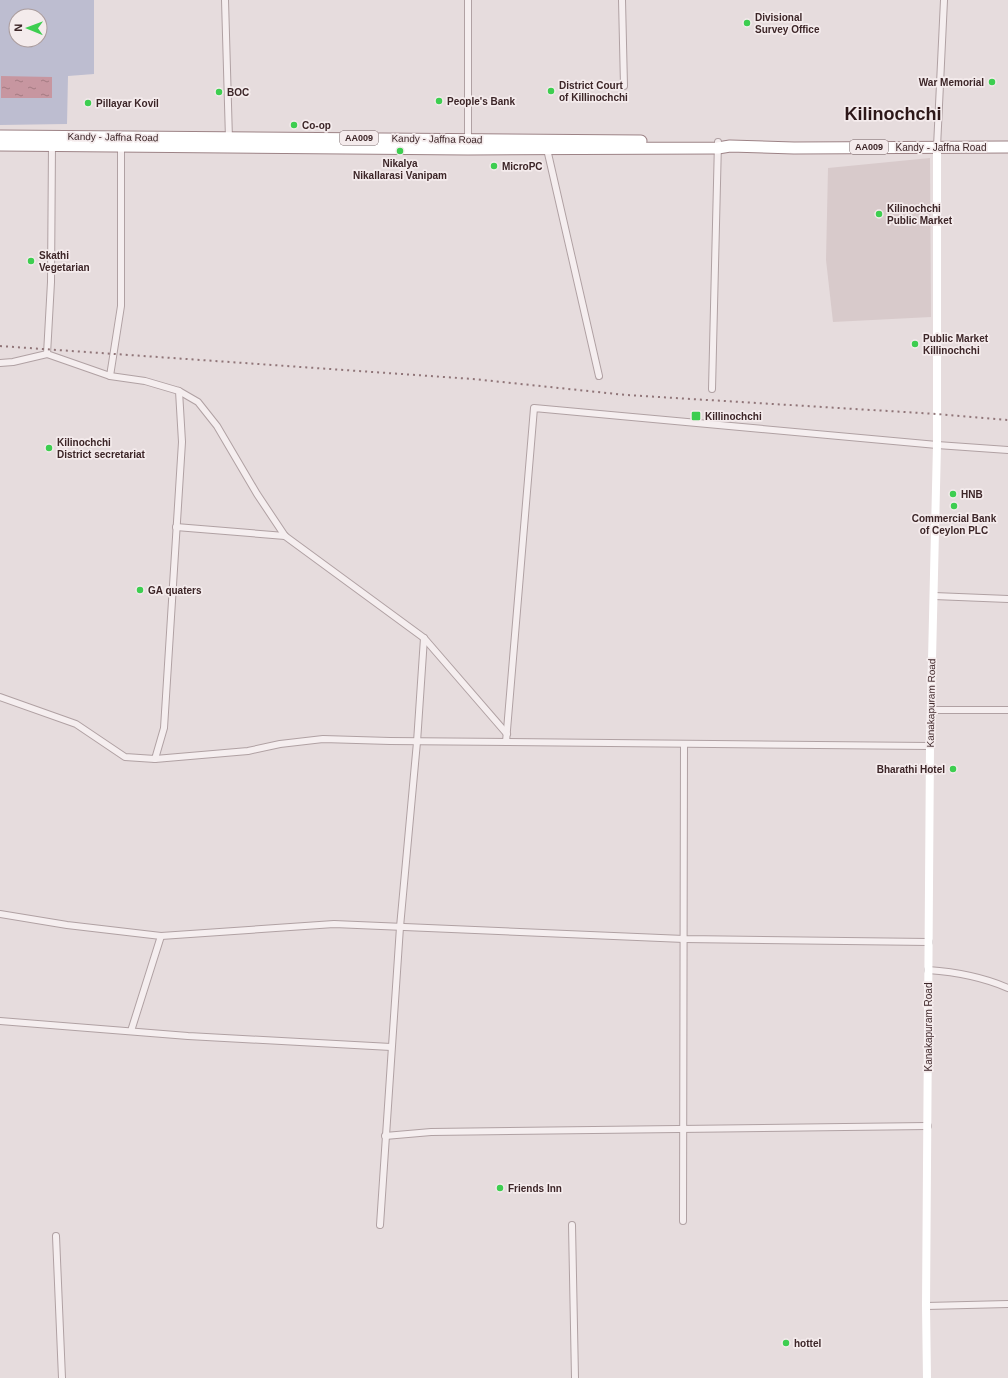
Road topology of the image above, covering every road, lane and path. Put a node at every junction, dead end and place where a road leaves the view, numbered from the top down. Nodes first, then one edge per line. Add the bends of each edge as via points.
1 (225, 0) edge
2 (468, 0) edge
3 (622, 0) edge
4 (944, 0) edge
5 (624, 86) dead end
6 (0, 136) edge
7 (52, 141) junction
8 (229, 143) junction
9 (468, 144) junction
10 (0, 145) edge
11 (718, 145) junction
12 (121, 146) junction
13 (937, 147) junction
14 (1008, 147) edge
15 (547, 149) junction
16 (47, 354) junction
17 (0, 363) edge
18 (110, 376) junction
19 (599, 376) dead end
20 (712, 388) dead end
21 (179, 391) junction
22 (937, 445) junction
23 (1008, 450) edge
24 (176, 526) junction
25 (285, 536) junction
26 (934, 596) junction
27 (1008, 599) edge
28 (424, 638) junction
29 (0, 697) edge
30 (931, 710) junction
31 (1008, 710) edge
32 (507, 734) junction
33 (418, 742) junction
34 (506, 742) junction
35 (684, 744) junction
36 (930, 746) junction
37 (155, 759) junction
38 (0, 914) edge
39 (400, 927) junction
40 (161, 936) junction
41 (684, 939) junction
42 (929, 942) junction
43 (928, 970) junction
44 (1008, 988) edge
45 (0, 1021) edge
46 (131, 1031) junction
47 (391, 1046) junction
48 (928, 1126) junction
49 (684, 1128) junction
50 (385, 1136) junction
51 (683, 1221) dead end
52 (380, 1225) dead end
53 (572, 1225) dead end
54 (56, 1236) dead end
55 (1008, 1304) edge
56 (926, 1306) junction
57 (62, 1378) edge
58 (575, 1378) edge
59 (927, 1378) edge

1 - 8 street
2 - 9 street
3 - 5 street
4 - 13 street
6 - 7 highway, Kandy - Jaffna Road / AA009
7 - 8 highway, Kandy - Jaffna Road / AA009
7 - 10 highway, Kandy - Jaffna Road / AA009
7 - 12 highway, Kandy - Jaffna Road / AA009
7 - 16 street via 51,282
8 - 9 highway, Kandy - Jaffna Road / AA009
8 - 12 highway, Kandy - Jaffna Road / AA009
9 - 11 highway, Kandy - Jaffna Road / AA009
9 - 15 highway, Kandy - Jaffna Road / AA009
11 - 13 highway, Kandy - Jaffna Road / AA009 via 794,148
11 - 15 highway, Kandy - Jaffna Road / AA009
11 - 20 street
12 - 18 street via 121,306
13 - 14 highway, Kandy - Jaffna Road / AA009
13 - 22 street, Kanakapuram Road
15 - 19 street
16 - 17 street
16 - 18 street
18 - 21 street via 145,380
21 - 24 street via 182,442
21 - 25 street via 198,402 217,426
22 - 23 street
22 - 26 street, Kanakapuram Road
22 - 32 street via 534,408
24 - 25 street
24 - 37 street via 164,728
25 - 28 street
26 - 27 street
26 - 30 street, Kanakapuram Road
28 - 32 street
28 - 33 street
29 - 37 street via 76,724 125,757
30 - 31 street
30 - 36 street, Kanakapuram Road
32 - 34 street
33 - 34 street
33 - 37 street via 323,740 280,744 248,751
33 - 39 street
34 - 35 street
35 - 36 street
35 - 41 street
36 - 42 street, Kanakapuram Road
38 - 40 street
39 - 40 street via 334,924
39 - 41 street
39 - 47 street
40 - 46 street
41 - 42 street
41 - 49 street
42 - 43 street, Kanakapuram Road
43 - 44 street via 954,971
43 - 48 street, Kanakapuram Road
45 - 46 street
46 - 47 street
47 - 50 street
48 - 49 street
48 - 56 street, Kanakapuram Road
49 - 50 street via 431,1132
49 - 51 street
50 - 52 street
53 - 58 street
54 - 57 street
55 - 56 street
56 - 59 street, Kanakapuram Road

